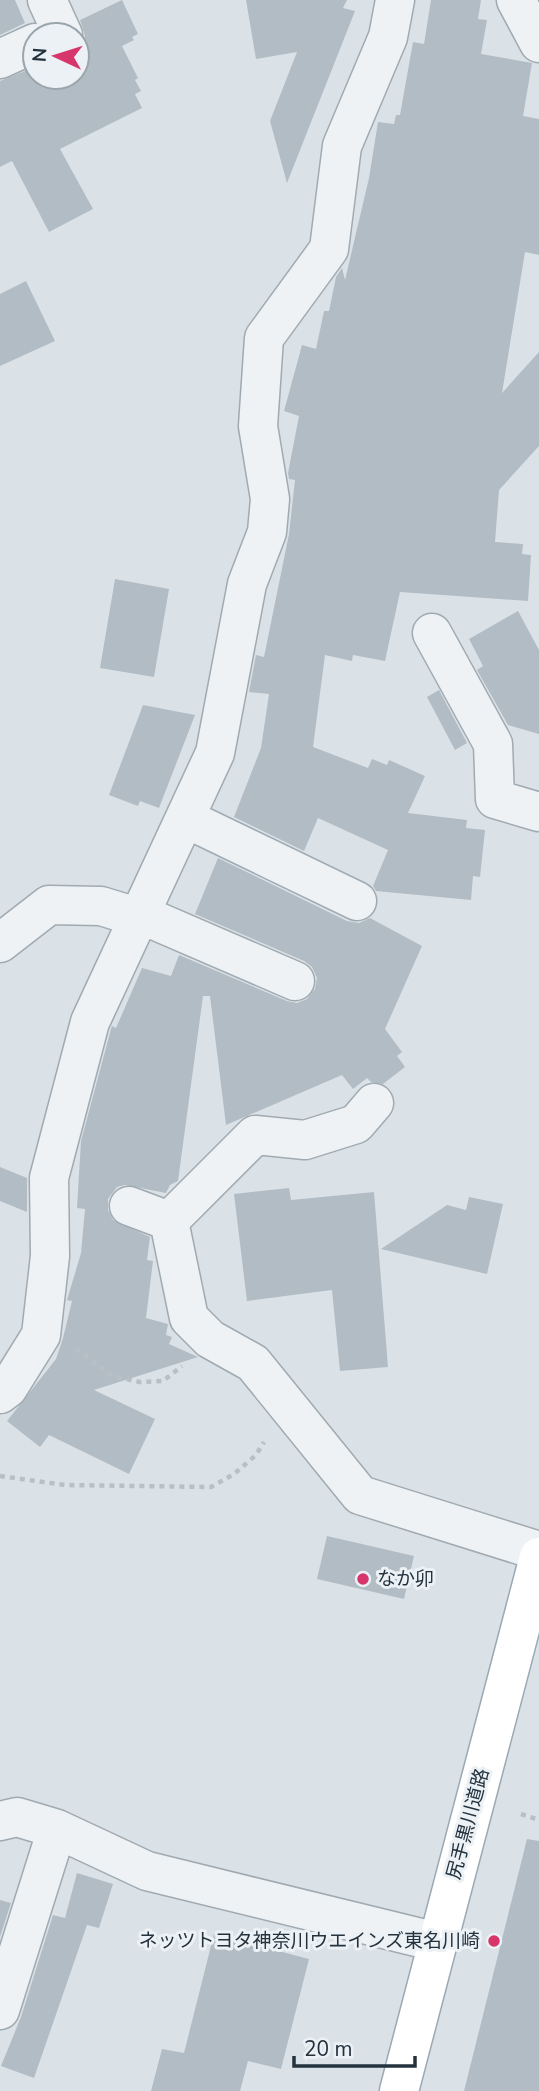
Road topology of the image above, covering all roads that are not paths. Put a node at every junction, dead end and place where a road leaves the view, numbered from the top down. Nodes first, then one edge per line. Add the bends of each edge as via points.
1 (395, 0) edge
2 (516, 0) edge
3 (539, 43) edge
4 (21, 47) edge
5 (0, 59) edge
6 (432, 633) dead end
7 (539, 812) edge
8 (185, 818) junction
9 (357, 901) dead end
10 (139, 916) junction
11 (0, 943) edge
12 (295, 981) dead end
13 (374, 1103) dead end
14 (129, 1206) dead end
15 (169, 1221) junction
16 (0, 1394) edge
17 (539, 1551) edge
18 (539, 1558) edge
19 (0, 1821) edge
20 (57, 1829) junction
21 (437, 1942) junction
22 (0, 2010) edge
23 (398, 2091) edge

1 - 8 street via 388,37 342,146 328,249 264,338 258,426 270,499 267,532 247,584 215,753
2 - 3 street
4 - 5 street
6 - 7 street via 493,744 495,799
8 - 9 street
8 - 10 street
10 - 11 street via 101,906 49,905
10 - 12 street
10 - 16 street via 90,1022 49,1178 50,1256 41,1335
13 - 15 street via 356,1124 305,1140 255,1135
14 - 15 street
15 - 17 street via 189,1318 210,1339 253,1363 360,1495
18 - 21 main road, 尻手黒川道路
19 - 20 street via 17,1817
20 - 21 street via 146,1871
20 - 22 street
21 - 23 main road, 尻手黒川道路

